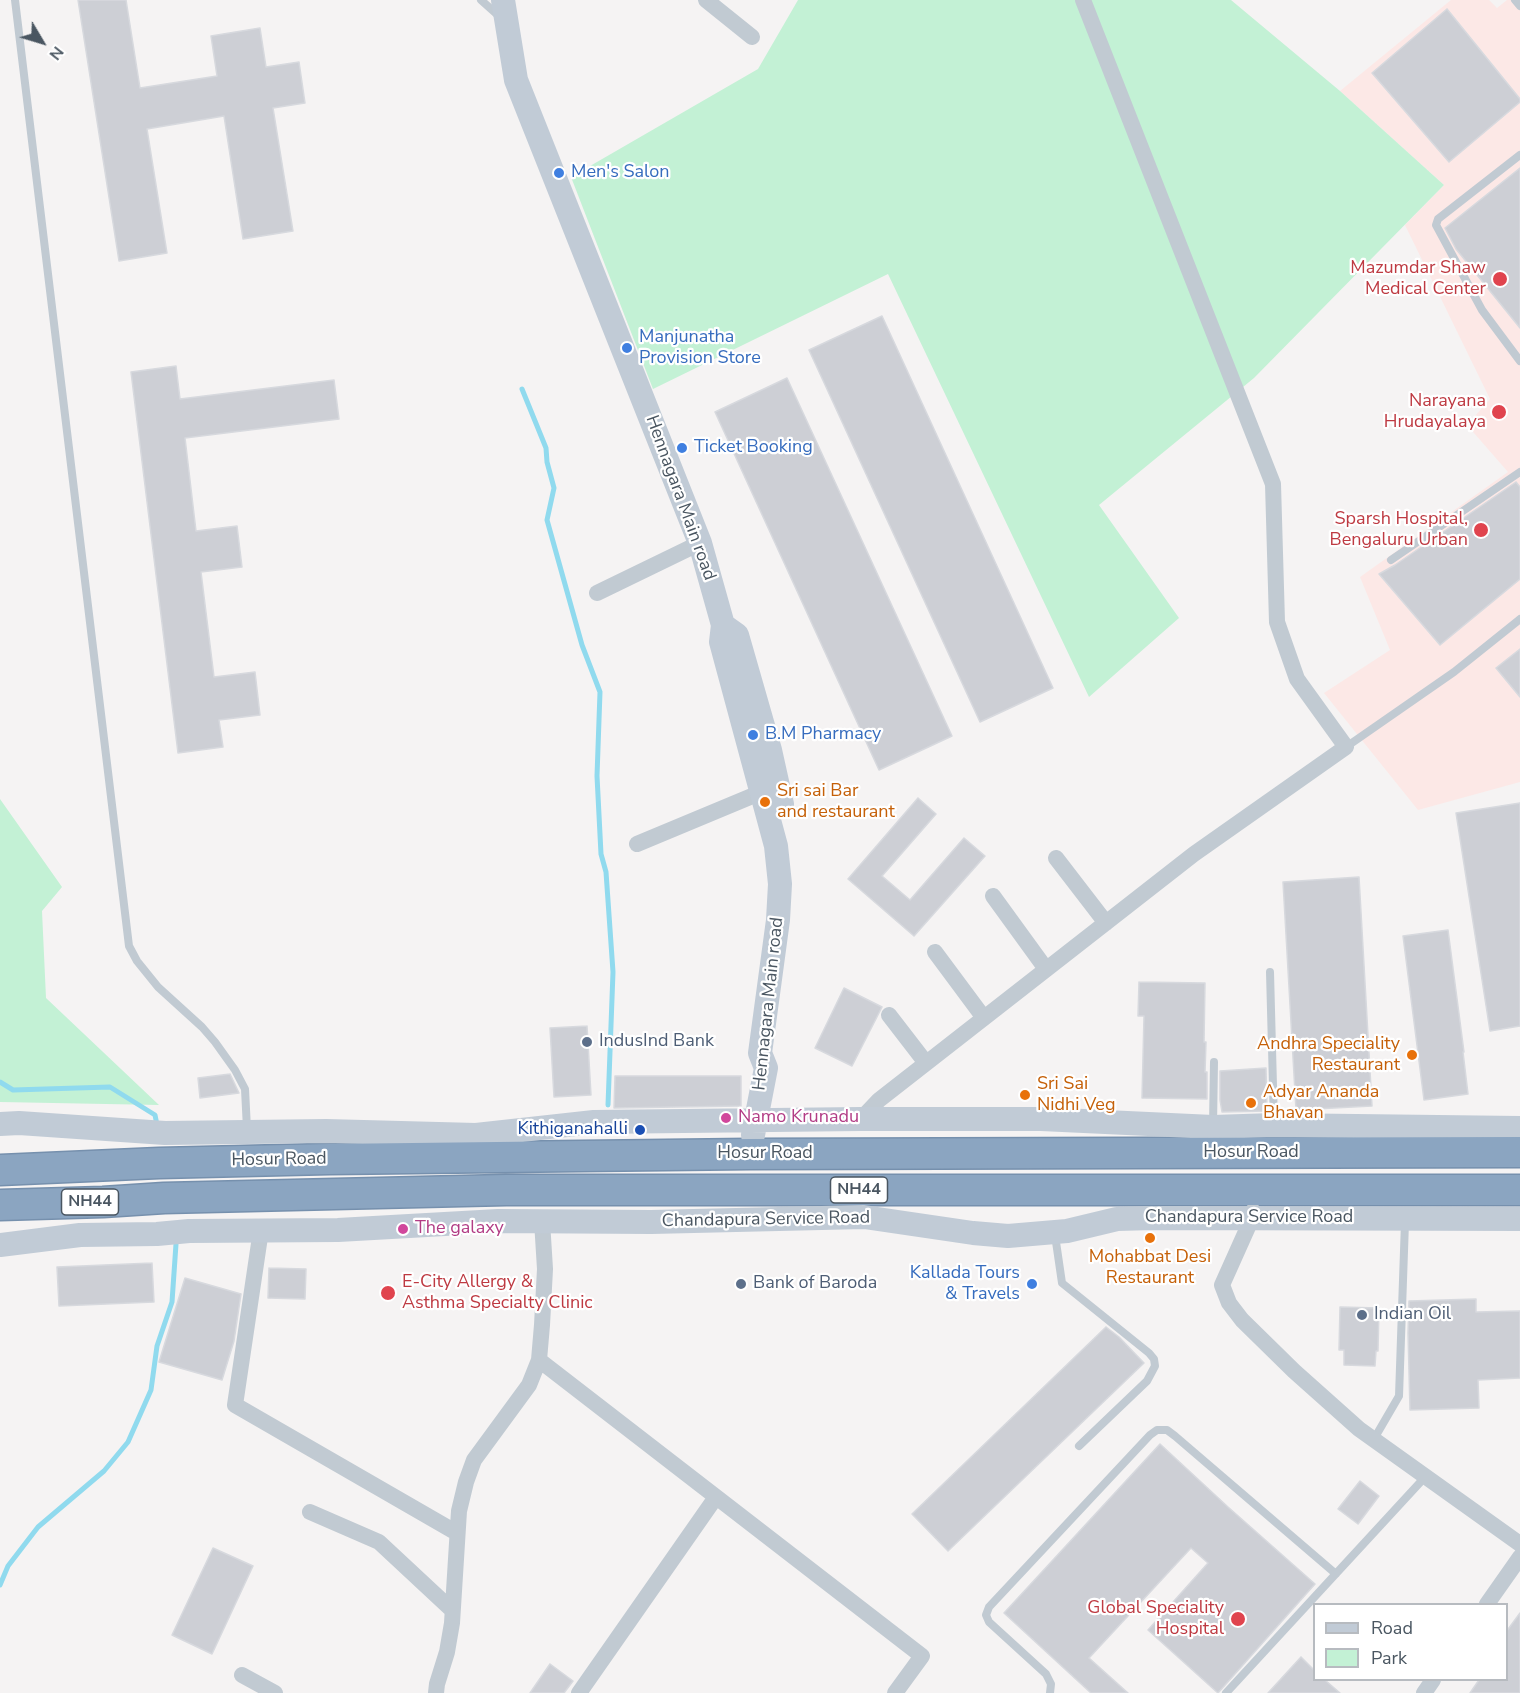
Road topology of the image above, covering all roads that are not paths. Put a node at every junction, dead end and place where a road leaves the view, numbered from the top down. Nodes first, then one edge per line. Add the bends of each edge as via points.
1 (15, 0) edge
2 (481, 0) edge
3 (706, 0) edge
4 (1083, 0) edge
5 (1515, 0) edge
6 (1520, 6) edge
7 (505, 12) edge
8 (752, 37) dead end
9 (1520, 155) edge
10 (1520, 361) edge
11 (1520, 472) edge
12 (700, 543) junction
13 (1391, 560) dead end
14 (597, 593) dead end
15 (1520, 620) edge
16 (1347, 747) junction
17 (770, 788) junction
18 (637, 844) dead end
19 (1056, 858) dead end
20 (993, 896) dead end
21 (1106, 923) junction
22 (935, 952) dead end
23 (1046, 969) junction
24 (1270, 972) dead end
25 (889, 1015) dead end
26 (984, 1018) junction
27 (1214, 1062) dead end
28 (926, 1064) junction
29 (861, 1119) junction
30 (755, 1121) junction
31 (0, 1124) edge
32 (1274, 1125) junction
33 (1213, 1126) junction
34 (1520, 1128) edge
35 (247, 1132) junction
36 (1520, 1152) edge
37 (750, 1154) junction
38 (4, 1169) edge
39 (1520, 1190) edge
40 (1254, 1204) junction
41 (5, 1207) edge
42 (1406, 1218) junction
43 (1520, 1219) edge
44 (542, 1221) junction
45 (261, 1230) junction
46 (1055, 1233) junction
47 (0, 1245) edge
48 (538, 1360) junction
49 (1374, 1439) junction
50 (1079, 1446) dead end
51 (1425, 1476) junction
52 (716, 1497) junction
53 (310, 1512) dead end
54 (457, 1533) junction
55 (1520, 1544) edge
56 (1520, 1557) edge
57 (1336, 1574) junction
58 (1487, 1603) edge
59 (452, 1610) junction
60 (242, 1675) dead end
61 (275, 1693) edge
62 (436, 1693) edge
63 (579, 1693) edge
64 (895, 1693) edge
65 (1050, 1693) edge
66 (1226, 1693) edge

1 - 35 lane via 129,946 158,987 202,1027 236,1070 245,1089
2 - 7 lane
3 - 8 street
4 - 16 street via 1273,484 1277,622 1281,634 1297,679
5 - 6 lane
7 - 12 street, Hennagara Main road via 516,80
9 - 10 lane via 1438,219 1436,225 1482,310
11 - 13 lane
12 - 14 street
12 - 17 street, Hennagara Main road via 723,625 721,642
15 - 16 lane
16 - 21 street via 1194,854
17 - 18 street
17 - 30 street, Hennagara Main road via 780,884 760,1053 766,1068
19 - 21 street
20 - 23 street
21 - 23 street
22 - 26 street
23 - 26 street
24 - 32 lane
25 - 28 street
26 - 28 street
27 - 33 lane
28 - 29 street
29 - 30 street
29 - 33 street via 1041,1119
30 - 35 street via 594,1122 476,1135
30 - 37 street, Hennagara Main road
31 - 35 street via 182,1133
32 - 33 street
32 - 34 street
36 - 37 highway, Hosur Road / NH44
37 - 38 highway, Hosur Road / NH44 via 201,1162
39 - 40 highway, Hosur Road / NH44
40 - 41 highway, Hosur Road / NH44 via 507,1190 164,1197
40 - 42 street, Chandapura Service Road
40 - 46 street, Chandapura Service Road via 1187,1217 1117,1220
40 - 49 street via 1222,1285 1228,1303 1294,1371
42 - 43 street, Chandapura Service Road
42 - 49 lane via 1399,1396
44 - 45 street, Chandapura Service Road
44 - 46 street, Chandapura Service Road via 864,1217 1008,1236
44 - 48 street via 545,1269
45 - 47 street, Chandapura Service Road via 80,1235
45 - 54 street via 235,1405
46 - 50 lane via 1062,1283 1140,1345 1154,1359 1155,1366 1147,1381
48 - 52 street
48 - 54 street via 529,1385 474,1460 459,1511
49 - 51 street
51 - 55 street
51 - 57 lane
52 - 63 street
52 - 64 street via 922,1656
53 - 59 street via 379,1542
54 - 59 street
56 - 58 street
57 - 65 lane via 1175,1436 1167,1430 1157,1431 989,1607 989,1622 1046,1674
57 - 66 lane
59 - 62 street via 447,1652
60 - 61 street

